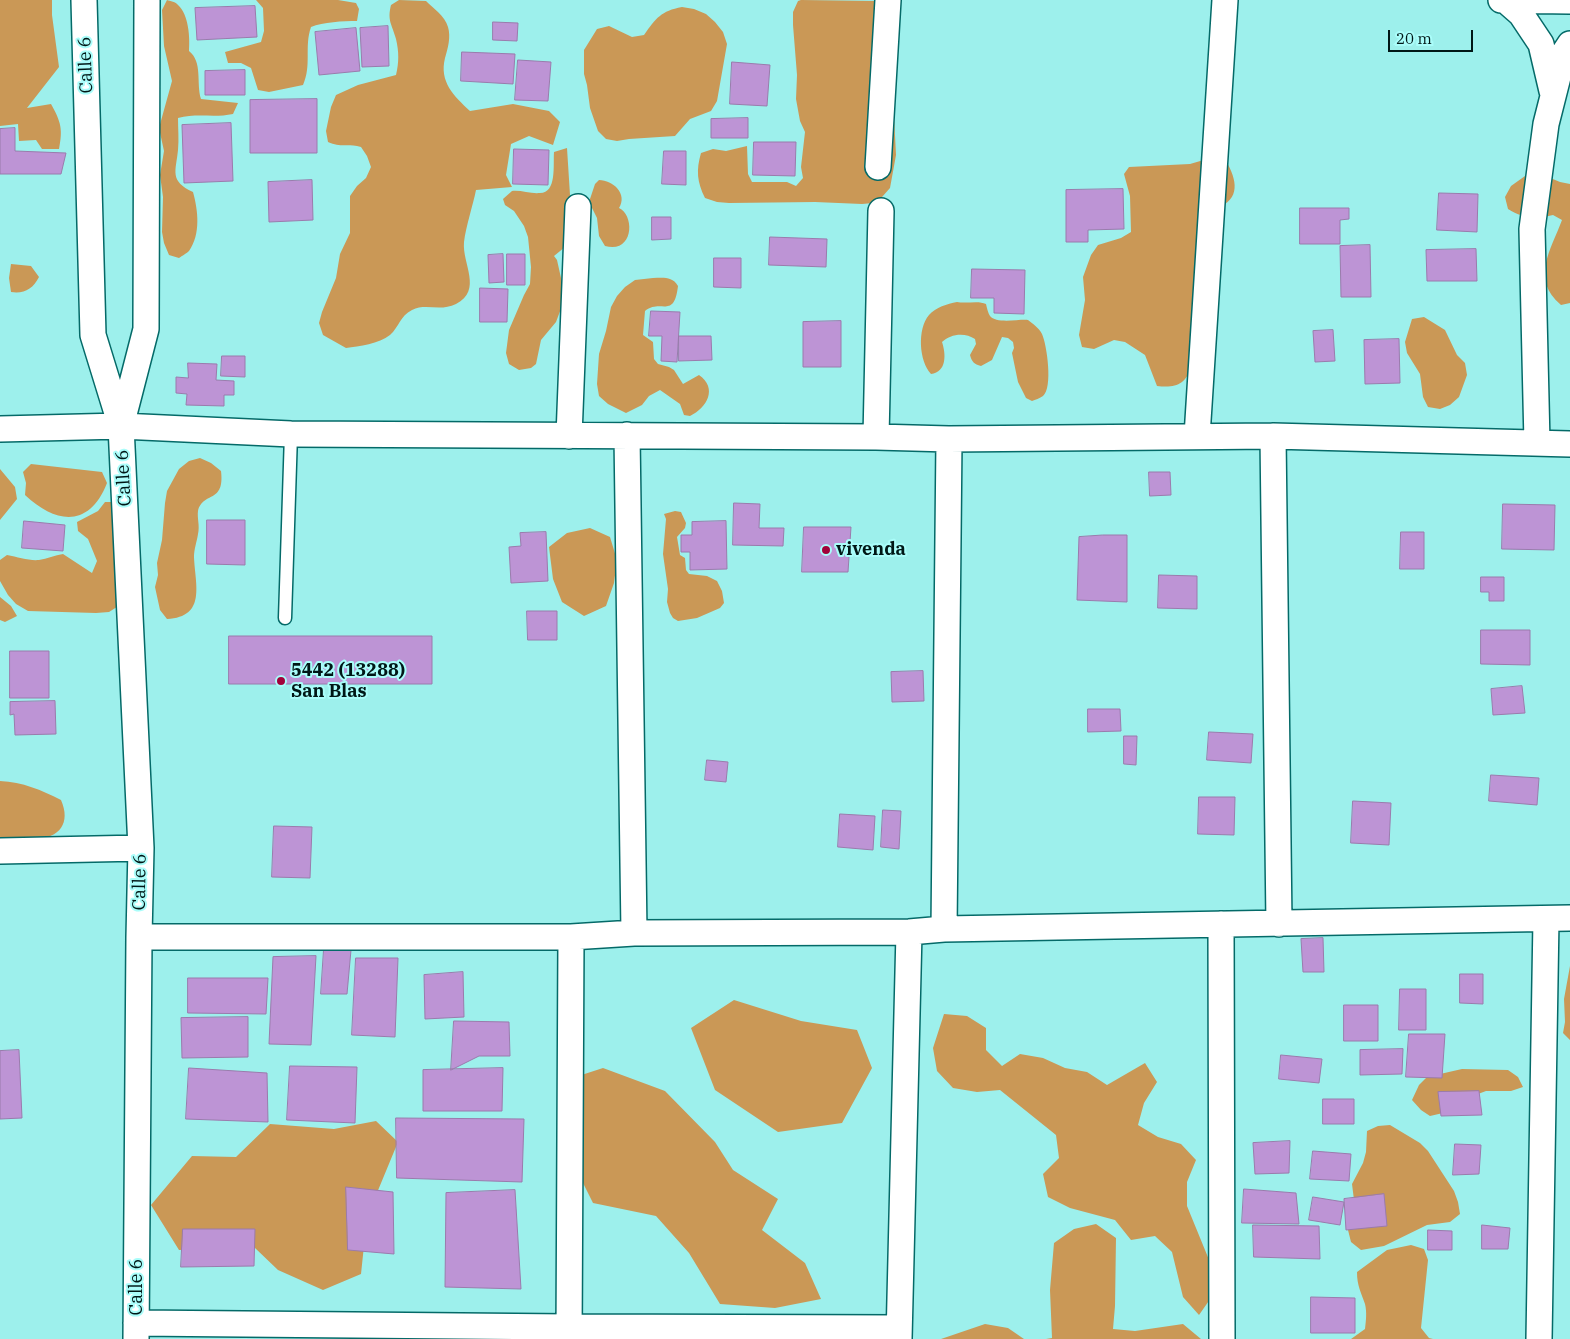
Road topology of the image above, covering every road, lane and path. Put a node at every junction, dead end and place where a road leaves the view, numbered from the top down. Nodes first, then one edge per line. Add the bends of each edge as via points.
1 (84, 0) edge
2 (147, 0) edge
3 (888, 0) edge
4 (1224, 0) edge
5 (1501, 0) edge
6 (1505, 0) edge
7 (1570, 2) edge
8 (1570, 44) edge
9 (1554, 96) junction
10 (878, 167) dead end
11 (578, 207) dead end
12 (881, 210) dead end
13 (121, 426) junction
14 (0, 429) edge
15 (291, 434) junction
16 (627, 435) junction
17 (568, 436) junction
18 (1197, 436) junction
19 (1273, 436) junction
20 (876, 437) junction
21 (949, 439) junction
22 (1537, 443) junction
23 (1570, 444) edge
24 (285, 618) dead end
25 (141, 848) junction
26 (0, 851) edge
27 (1558, 919) edge
28 (1221, 924) junction
29 (1279, 924) junction
30 (944, 929) junction
31 (909, 932) junction
32 (634, 933) junction
33 (139, 937) junction
34 (571, 937) junction
35 (136, 1331) edge
36 (569, 1333) edge
37 (899, 1334) edge
38 (1222, 1339) edge
39 (1539, 1339) edge

1 - 13 street, Calle 6 via 93,335
2 - 13 street, Calle 6 via 146,329
3 - 10 street
4 - 18 street
5 - 6 street
6 - 7 street
6 - 9 street via 1521,14 1541,44
8 - 9 street via 1564,54
9 - 22 street via 1546,124 1532,229
11 - 17 street
12 - 20 street
13 - 14 street
13 - 15 street
13 - 25 street, Calle 6
15 - 17 street
15 - 24 lane
16 - 17 street
16 - 20 street
16 - 32 street
18 - 19 street
18 - 21 street
19 - 22 street
19 - 29 street
20 - 21 street
21 - 30 street
22 - 23 street
25 - 26 street
25 - 33 street, Calle 6
27 - 29 street
27 - 39 street
28 - 29 street
28 - 30 street
28 - 38 street
30 - 31 street
31 - 32 street
31 - 37 street
32 - 34 street
33 - 34 street
33 - 35 street, Calle 6
34 - 36 street
35 - 36 street
36 - 37 street

